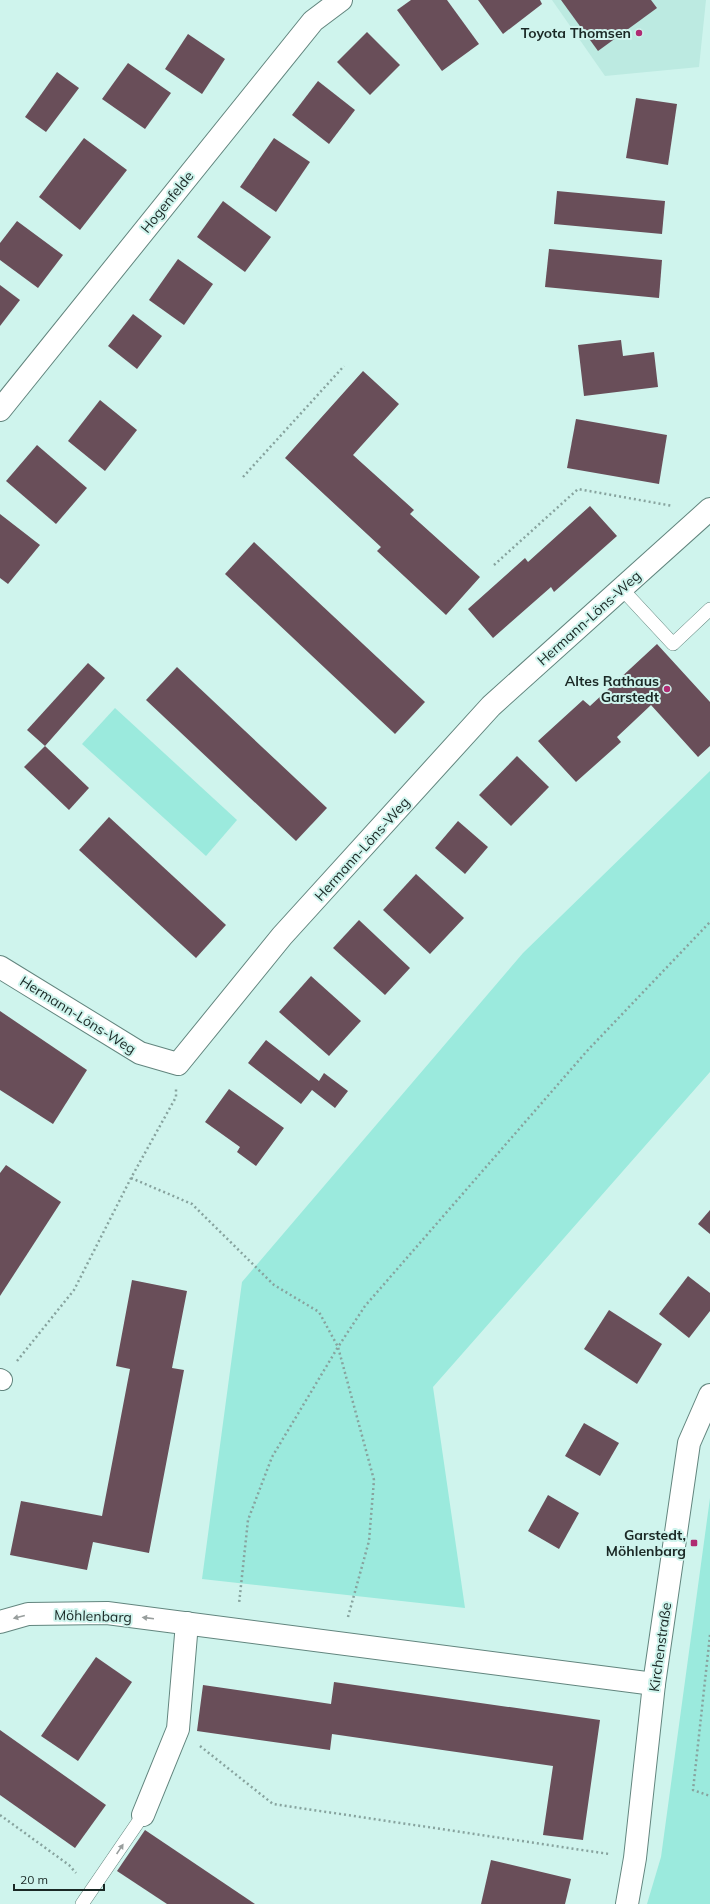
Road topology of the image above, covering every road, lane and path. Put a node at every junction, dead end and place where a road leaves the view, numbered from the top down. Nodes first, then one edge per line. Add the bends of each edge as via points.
1 (341, 0) edge
2 (344, 366) dead end
3 (0, 410) edge
4 (243, 477) dead end
5 (708, 510) edge
6 (494, 565) dead end
7 (622, 588) junction
8 (710, 610) edge
9 (710, 922) edge
10 (0, 967) edge
11 (178, 1064) junction
12 (131, 1178) junction
13 (338, 1347) junction
14 (1, 1379) edge
15 (710, 1395) edge
16 (0, 1622) edge
17 (187, 1623) junction
18 (236, 1630) junction
19 (710, 1635) edge
20 (341, 1643) junction
21 (654, 1684) junction
22 (178, 1729) junction
23 (710, 1796) edge
24 (0, 1815) edge
25 (143, 1815) joint
26 (635, 1858) junction
27 (92, 1891) junction
28 (82, 1904) edge
29 (627, 1904) edge

1 - 3 street, Hogenfelde via 313,21
2 - 4 path
5 - 6 path via 578,489
5 - 7 street, Hermann-Löns-Weg
7 - 8 lane via 673,644
7 - 11 street, Hermann-Löns-Weg via 491,706 282,936
9 - 13 path via 587,1051 365,1306
10 - 11 street, Hermann-Löns-Weg via 140,1053
11 - 12 path via 176,1097
12 - 13 path via 192,1204 274,1285 319,1312
12 - 14 path via 74,1290
13 - 18 path via 272,1457 248,1520
13 - 20 path via 374,1480 370,1541
15 - 21 street, Kirchenstraße via 689,1443
17 -> 16 street, Möhlenbarg via 107,1613 28,1614
17 - 18 street, Möhlenbarg
17 - 22 street
18 - 20 street, Möhlenbarg
19 - 23 path via 693,1790
20 - 21 street, Möhlenbarg
21 - 26 street, Kirchenstraße
22 - 25 street
22 - 26 path via 273,1804
24 - 27 path via 69,1865
27 -> 25 lane
26 - 29 street, Kirchenstraße
27 - 28 lane

